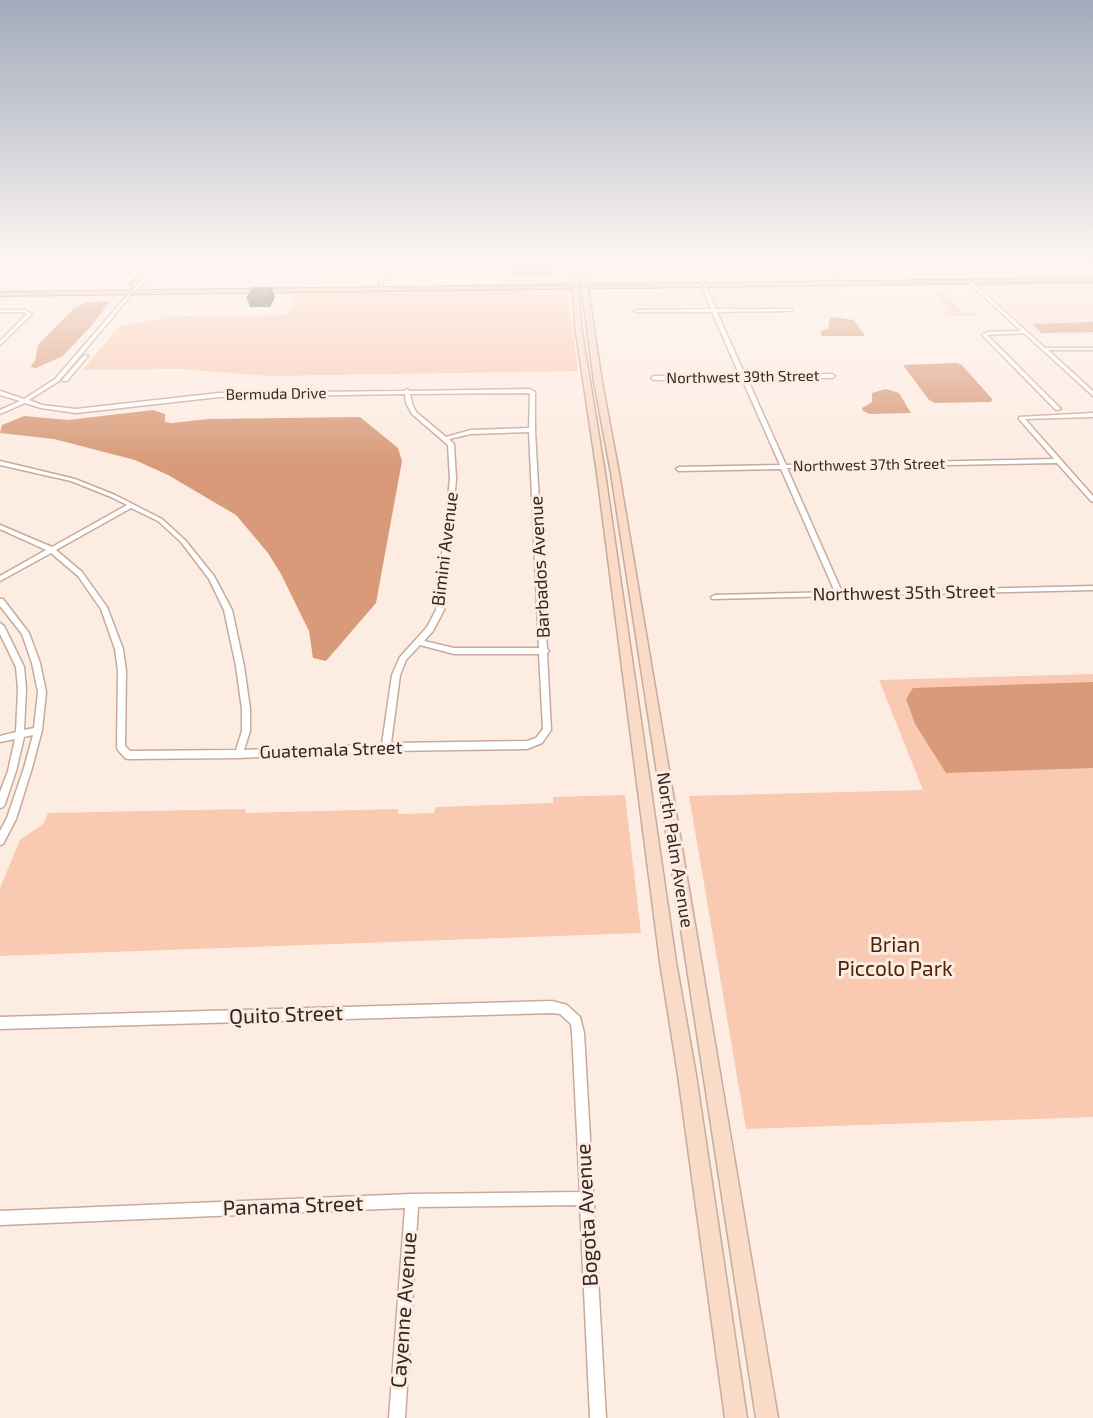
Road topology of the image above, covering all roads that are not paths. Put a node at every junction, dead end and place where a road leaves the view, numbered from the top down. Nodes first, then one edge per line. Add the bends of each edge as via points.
1 (13, 331) edge
2 (100, 331) edge
3 (581, 331) edge
4 (588, 331) edge
5 (723, 331) edge
6 (1026, 332) joint
7 (0, 336) edge
8 (8, 336) junction
9 (0, 344) edge
10 (1046, 349) junction
11 (1093, 349) edge
12 (832, 376) dead end
13 (743, 377) junction
14 (654, 378) dead end
15 (407, 391) junction
16 (530, 391) joint
17 (0, 393) edge
18 (1093, 394) edge
19 (27, 402) junction
20 (1058, 409) dead end
21 (0, 414) edge
22 (1093, 415) edge
23 (532, 430) junction
24 (596, 436) junction
25 (608, 436) junction
26 (447, 438) junction
27 (1058, 461) junction
28 (0, 463) edge
29 (783, 467) junction
30 (679, 469) dead end
31 (1093, 500) edge
32 (132, 505) junction
33 (0, 527) edge
34 (52, 550) junction
35 (0, 579) edge
36 (1093, 588) edge
37 (840, 594) junction
38 (714, 597) dead end
39 (0, 601) edge
40 (0, 627) edge
41 (417, 642) junction
42 (545, 651) junction
43 (38, 730) junction
44 (20, 735) junction
45 (0, 739) edge
46 (538, 741) joint
47 (386, 747) junction
48 (239, 754) junction
49 (0, 804) edge
50 (669, 813) junction
51 (649, 814) junction
52 (0, 841) edge
53 (571, 1014) joint
54 (0, 1023) edge
55 (586, 1197) junction
56 (412, 1202) junction
57 (0, 1218) edge
58 (397, 1418) edge
59 (598, 1418) edge
60 (736, 1418) edge
61 (767, 1418) edge

1 - 8 street
2 - 19 street via 57,380
3 - 24 main road, North Palm Avenue
4 - 25 main road, North Palm Avenue
5 - 13 street
6 - 10 street
6 - 20 street via 984,334
7 - 8 street
8 - 9 street
10 - 11 street
10 - 18 street
12 - 13 street, Northwest 39th Street
13 - 14 street, Northwest 39th Street
13 - 29 street
15 - 16 street, Bermuda Drive
15 - 19 street, Bermuda Drive via 219,395 76,411
15 - 26 street via 414,413
16 - 23 street, Barbados Avenue
17 - 19 street, Bermuda Drive
19 - 21 street
22 - 27 street via 1021,418
23 - 26 street via 471,432
23 - 42 street, Barbados Avenue
24 - 25 main road
24 - 51 main road, North Palm Avenue
25 - 50 main road, North Palm Avenue
26 - 41 street, Bimini Avenue via 454,458 440,610
27 - 29 street, Northwest 37th Street
27 - 31 street
28 - 32 street via 74,480
29 - 30 street, Northwest 37th Street
29 - 37 street
32 - 34 street
32 - 48 street via 160,520 183,541 212,578 228,610 246,709 246,731
33 - 34 street
34 - 35 street
34 - 48 street, Guatemala Street via 80,574 104,609 119,649 124,752 134,756
36 - 37 street, Northwest 35th Street
37 - 38 street, Northwest 35th Street
39 - 43 street via 25,633 36,663 42,692
40 - 44 street via 20,667
41 - 42 street via 454,651
41 - 47 street, Bimini Avenue via 403,658 396,675
42 - 46 street, Barbados Avenue via 547,730
43 - 44 street
43 - 52 street via 11,819
44 - 45 street
44 - 49 street
46 - 47 street, Guatemala Street via 527,745
47 - 48 street, Guatemala Street
50 - 51 main road
50 - 61 main road, North Palm Avenue
51 - 60 main road, North Palm Avenue
53 - 54 street, Quito Street via 552,1007
53 - 55 street, Bogota Avenue via 578,1033
55 - 56 street, Panama Street
55 - 59 street, Bogota Avenue
56 - 57 street, Panama Street
56 - 58 street, Cayenne Avenue

